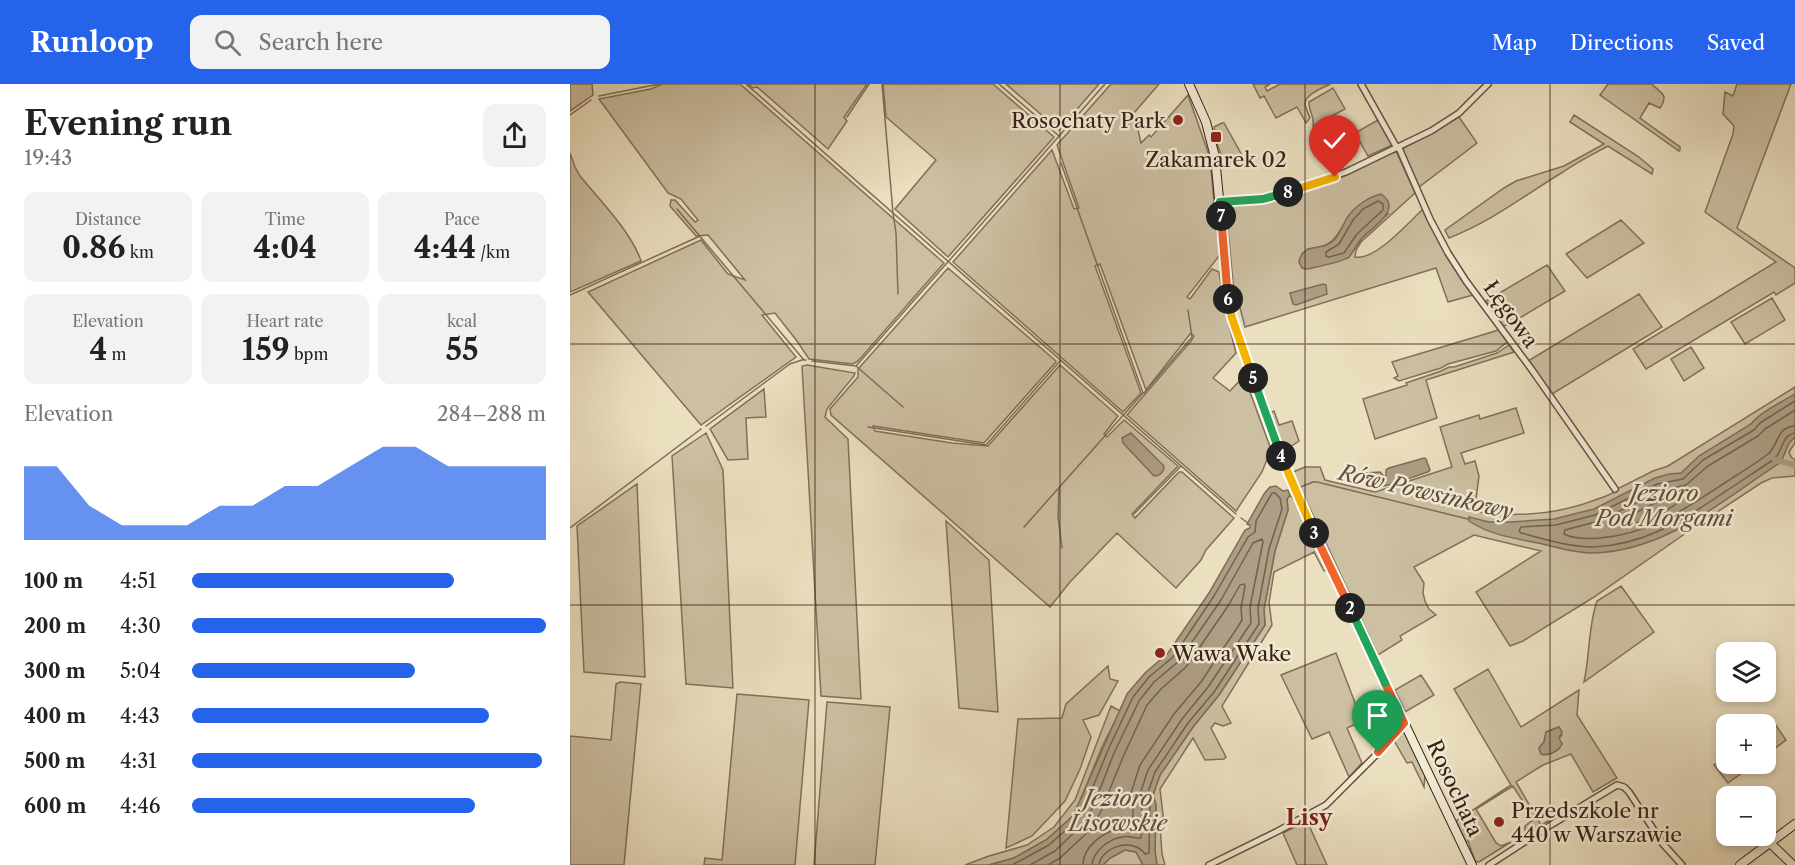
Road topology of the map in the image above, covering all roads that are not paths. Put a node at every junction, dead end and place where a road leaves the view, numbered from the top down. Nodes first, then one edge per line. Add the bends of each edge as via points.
1 (1189, 84) edge
2 (1361, 84) edge
3 (1488, 84) edge
4 (1398, 148) junction
5 (1220, 202) junction
6 (1615, 489) dead end
7 (1404, 723) junction
8 (1795, 824) edge
9 (1776, 838) edge
10 (1766, 846) edge
11 (1773, 846) edge
12 (1209, 865) edge
13 (1472, 865) edge
14 (1488, 865) edge
15 (1682, 865) edge
16 (1740, 865) edge
17 (1793, 865) edge

1 - 5 street, Rosochata via 1211,139
2 - 4 street, Łęgowa
3 - 4 street via 1459,113
4 - 5 street via 1335,177 1272,197
4 - 6 street, Łęgowa via 1448,253
5 - 7 street, Rosochata via 1230,312 1280,454
7 - 12 street via 1326,805
7 - 13 street, Rosochata
8 - 9 street
10 - 16 street
11 - 17 street
14 - 15 street via 1619,785 1629,792 1663,844

